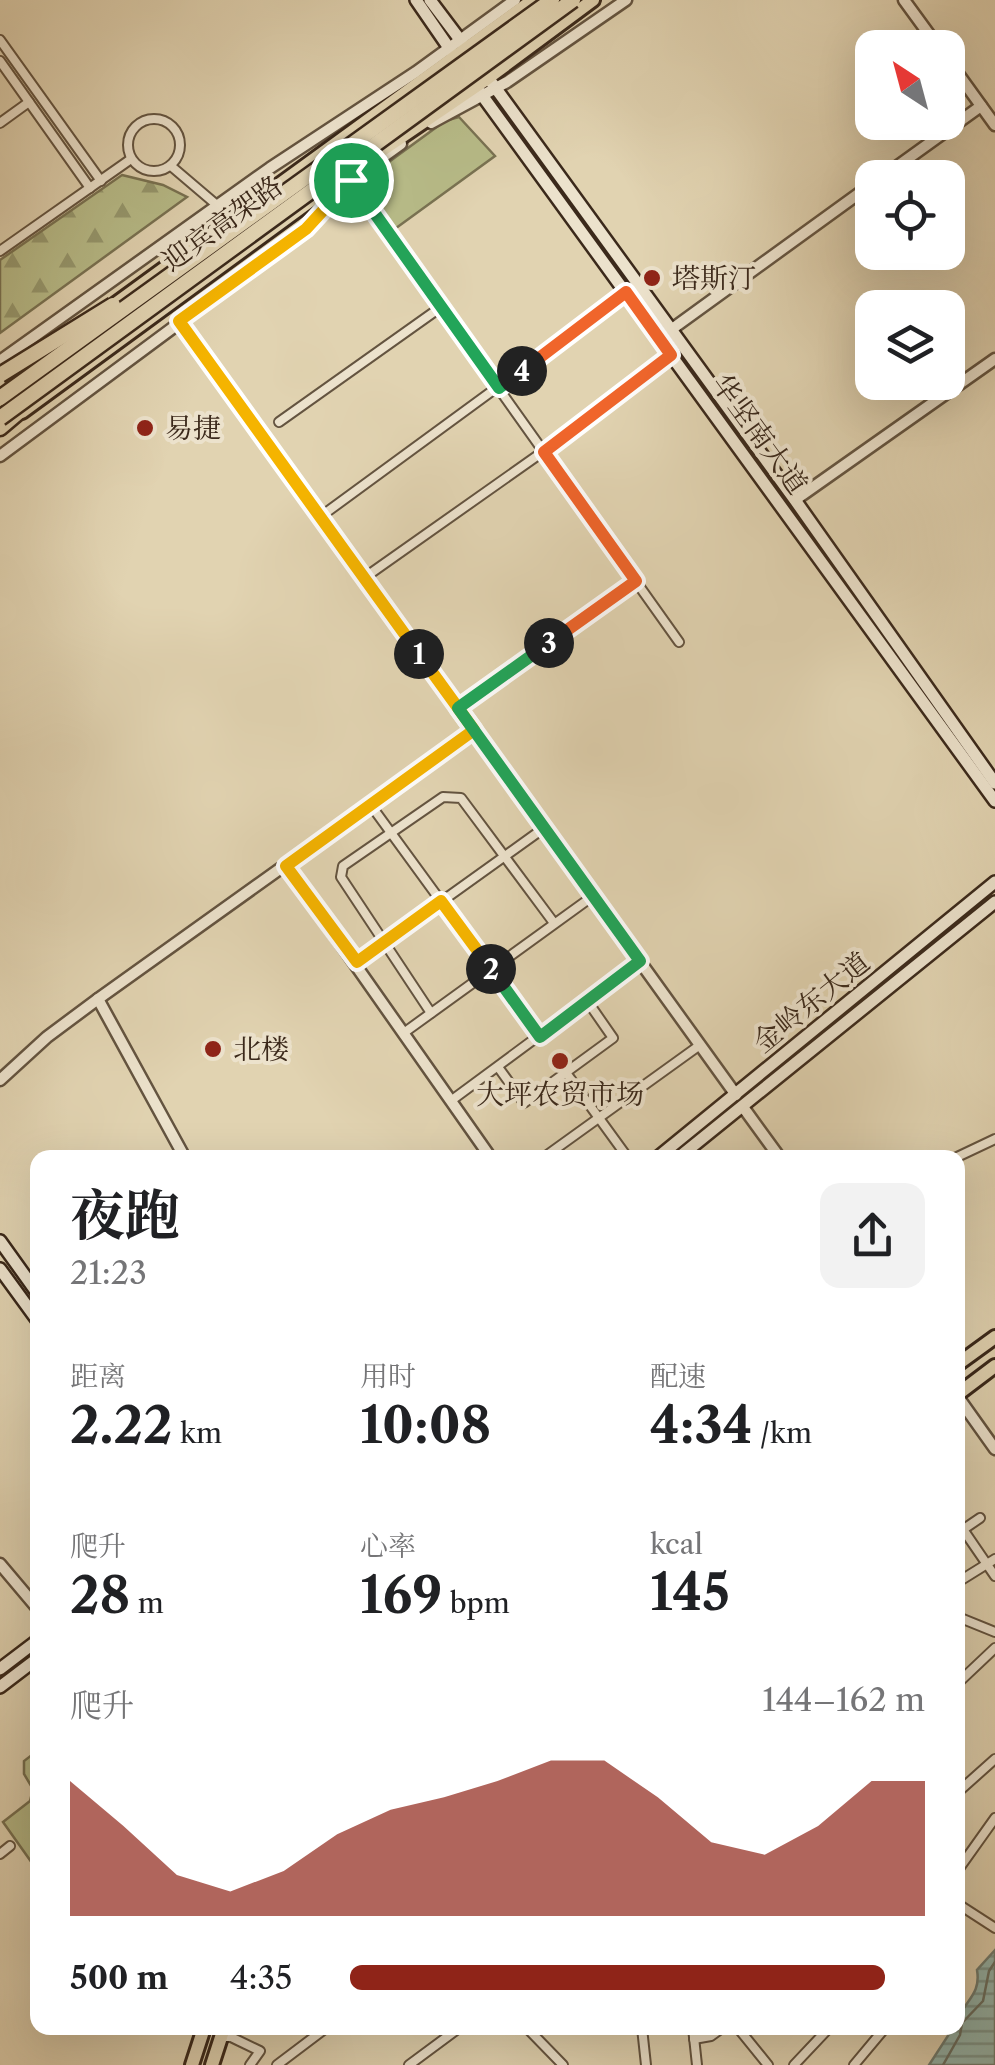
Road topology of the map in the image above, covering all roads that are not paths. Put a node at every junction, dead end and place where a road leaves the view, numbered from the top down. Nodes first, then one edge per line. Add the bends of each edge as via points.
1 (416, 0) edge
2 (430, 0) edge
3 (515, 0) edge
4 (533, 0) edge
5 (552, 0) edge
6 (573, 0) edge
7 (592, 0) edge
8 (626, 0) edge
9 (904, 0) edge
10 (925, 30) edge
11 (0, 40) edge
12 (458, 48) junction
13 (0, 61) edge
14 (492, 83) junction
15 (965, 84) edge
16 (479, 92) junction
17 (29, 102) junction
18 (981, 106) junction
19 (0, 123) edge
20 (995, 125) edge
21 (131, 159) junction
22 (907, 160) edge
23 (170, 166) junction
24 (349, 177) junction
25 (101, 181) junction
26 (90, 188) junction
27 (281, 194) junction
28 (855, 196) edge
29 (218, 206) junction
30 (0, 251) edge
31 (626, 292) junction
32 (159, 299) junction
33 (441, 307) junction
34 (179, 321) junction
35 (672, 329) junction
36 (671, 355) junction
37 (995, 359) edge
38 (0, 361) edge
39 (0, 375) edge
40 (0, 387) edge
41 (499, 388) junction
42 (0, 398) edge
43 (0, 418) edge
44 (279, 422) dead end
45 (0, 428) edge
46 (544, 452) junction
47 (0, 456) edge
48 (795, 500) junction
49 (320, 517) junction
50 (364, 578) junction
51 (636, 581) junction
52 (680, 642) dead end
53 (458, 708) junction
54 (474, 730) junction
55 (995, 783) edge
56 (995, 801) edge
57 (370, 804) junction
58 (544, 828) junction
59 (392, 834) junction
60 (504, 856) junction
61 (286, 866) junction
62 (995, 882) edge
63 (593, 896) junction
64 (441, 901) junction
65 (995, 902) edge
66 (554, 923) junction
67 (384, 942) junction
68 (640, 961) junction
69 (357, 962) junction
70 (903, 966) junction
71 (491, 969) junction
72 (98, 999) junction
73 (588, 1002) junction
74 (431, 1013) junction
75 (405, 1032) junction
76 (540, 1037) junction
77 (700, 1045) junction
78 (498, 1067) junction
79 (567, 1074) junction
80 (0, 1080) edge
81 (452, 1100) junction
82 (739, 1101) junction
83 (598, 1118) junction
84 (995, 1138) edge
85 (181, 1150) edge
86 (486, 1150) edge
87 (553, 1150) edge
88 (622, 1150) edge
89 (669, 1150) edge
90 (687, 1150) edge
91 (774, 1150) edge
92 (965, 1153) edge
93 (0, 1242) edge
94 (0, 1269) edge
95 (30, 1283) edge
96 (30, 1310) edge
97 (995, 1337) edge
98 (965, 1359) edge
99 (995, 1366) edge
100 (965, 1390) edge
101 (965, 1405) edge
102 (995, 1449) edge
103 (980, 1518) dead end
104 (965, 1525) edge
105 (965, 1534) edge
106 (991, 1561) edge
107 (0, 1564) edge
108 (995, 1576) edge
109 (965, 1578) edge
110 (30, 1600) edge
111 (965, 1620) edge
112 (995, 1632) edge
113 (30, 1646) edge
114 (995, 1648) edge
115 (30, 1664) edge
116 (0, 1669) edge
117 (965, 1676) edge
118 (0, 1687) edge
119 (995, 1759) edge
120 (965, 1786) edge
121 (995, 1818) edge
122 (10, 1846) dead end
123 (0, 1854) edge
124 (965, 1860) edge
125 (965, 1909) edge
126 (991, 1926) edge
127 (202, 2035) edge
128 (221, 2035) edge
129 (229, 2035) edge
130 (317, 2035) edge
131 (450, 2035) edge
132 (534, 2035) edge
133 (643, 2035) edge
134 (694, 2035) edge
135 (712, 2035) edge
136 (744, 2035) edge
137 (823, 2035) edge
138 (879, 2035) edge
139 (694, 2038) junction
140 (260, 2051) junction
141 (804, 2055) junction
142 (192, 2065) edge
143 (212, 2065) edge
144 (250, 2065) edge
145 (276, 2065) edge
146 (409, 2065) edge
147 (563, 2065) edge
148 (646, 2065) edge
149 (696, 2065) edge
150 (768, 2065) edge
151 (794, 2065) edge
152 (814, 2065) edge
153 (854, 2065) edge

1 - 12 main road
2 - 12 main road
3 - 12 street
4 - 12 main road
5 - 27 highway, 迎宾高架路, bridge
6 - 32 highway, 迎宾高架路, bridge
7 - 14 main road
8 - 14 street
9 - 10 street
11 - 25 street
12 - 14 main road, 华坚南大道
12 - 16 main road, 华坚南大道
12 - 29 street
12 - 40 main road
13 - 17 street
14 - 16 main road
14 - 35 main road, 华坚南大道
15 - 18 street
16 - 24 main road
16 - 31 main road, 华坚南大道
17 - 19 street
17 - 26 street
18 - 20 street
18 - 22 street
21 - 23 street via 154,172
21 - 23 street via 132,131 157,119 178,135 179,152
21 - 25 street
23 - 29 street
24 - 33 street
24 - 34 street via 306,229
24 - 45 main road
25 - 26 street
26 - 30 street
27 - 39 highway, bridge
27 - 42 highway, 迎宾高架路, bridge
28 - 35 street
29 - 38 street
31 - 36 main road, 华坚南大道
31 - 41 street
32 - 43 highway, 迎宾高架路, bridge
32 - 45 highway, bridge
33 - 41 street
33 - 44 street
34 - 47 street
34 - 49 street
35 - 48 main road, 华坚南大道
36 - 46 street
36 - 56 main road, 华坚南大道
37 - 48 street
41 - 46 street
41 - 49 street
46 - 50 street
46 - 51 street
48 - 55 main road, 华坚南大道
49 - 50 street
50 - 53 street
51 - 52 street
51 - 53 street
53 - 54 street
54 - 57 street
54 - 58 street
57 - 59 street
57 - 61 street
58 - 60 street
58 - 63 street
59 - 60 street via 443,797 461,798
59 - 64 street
59 - 67 street via 343,866 341,877
60 - 64 street
60 - 66 street
61 - 69 street
61 - 72 street
62 - 70 main road, 金岭东大道
63 - 66 street
63 - 68 street
64 - 67 street
64 - 71 street
65 - 70 main road, 金岭东大道
66 - 71 street
67 - 69 street
67 - 74 street
68 - 73 street
68 - 77 street
69 - 75 street
70 - 82 main road, 金岭东大道
71 - 74 street
71 - 76 street
72 - 80 street
72 - 85 street
73 - 76 street
73 - 79 street via 614,1038
74 - 75 street
75 - 81 street
76 - 78 street
77 - 82 street
77 - 83 street
78 - 79 street via 524,1103
78 - 81 street
79 - 83 street
81 - 86 street
82 - 89 main road, 金岭东大道
82 - 90 main road, 金岭东大道
82 - 91 street
83 - 87 street
83 - 88 street
84 - 92 street
93 - 95 main road
94 - 96 main road
97 - 98 main road
99 - 100 main road
101 - 102 street
103 - 104 street
105 - 106 street
106 - 108 street
106 - 109 street
107 - 110 street
111 - 112 street
113 - 116 main road
114 - 117 street
115 - 118 main road
119 - 120 street
121 - 124 street
122 - 123 street
125 - 126 street
127 - 142 main road
128 - 143 main road
129 - 140 street
130 - 145 street
131 - 146 street
132 - 147 street
133 - 148 street
134 - 139 street
135 - 139 street
136 - 150 street
137 - 141 street
138 - 153 street
139 - 149 street
140 - 144 street
140 - 145 street
141 - 151 street
141 - 152 street

